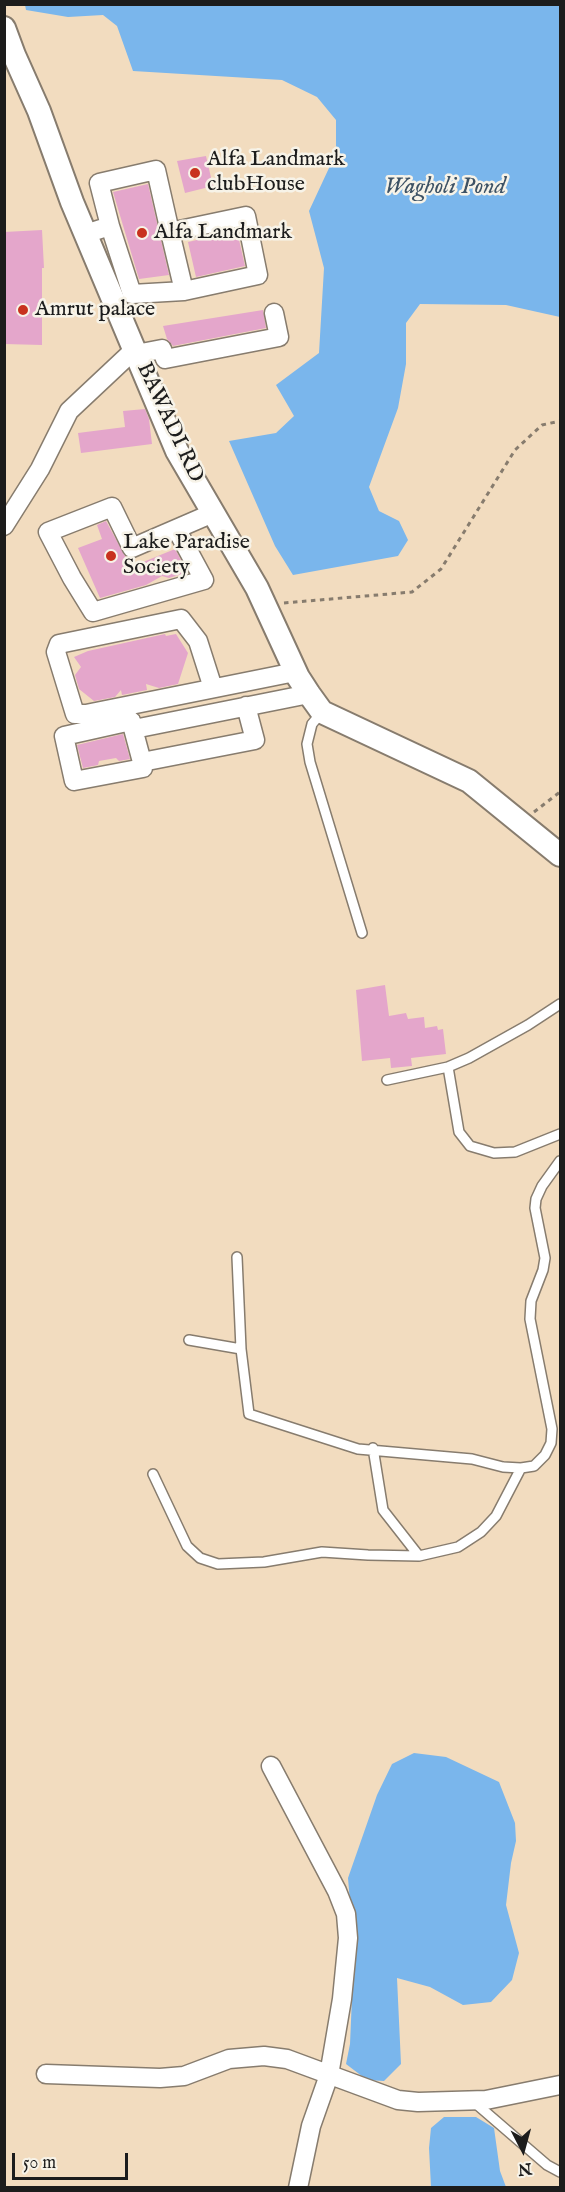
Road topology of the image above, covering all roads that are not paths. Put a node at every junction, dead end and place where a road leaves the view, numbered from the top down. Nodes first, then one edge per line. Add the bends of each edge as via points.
1 (4, 28) edge
2 (9, 57) edge
3 (110, 226) junction
4 (170, 232) junction
5 (85, 234) junction
6 (184, 291) junction
7 (274, 313) dead end
8 (135, 352) junction
9 (213, 513) junction
10 (4, 526) edge
11 (177, 530) junction
12 (296, 672) junction
13 (213, 688) junction
14 (309, 694) junction
15 (246, 705) junction
16 (322, 712) junction
17 (134, 729) junction
18 (142, 762) junction
19 (561, 855) edge
20 (362, 933) dead end
21 (561, 1004) edge
22 (448, 1067) junction
23 (387, 1080) dead end
24 (561, 1134) edge
25 (561, 1161) edge
26 (237, 1257) dead end
27 (189, 1340) dead end
28 (241, 1349) junction
29 (374, 1449) junction
30 (521, 1468) junction
31 (153, 1474) dead end
32 (419, 1556) junction
33 (271, 1766) dead end
34 (46, 2074) dead end
35 (329, 2075) junction
36 (561, 2085) edge
37 (473, 2101) junction
38 (561, 2172) edge
39 (298, 2187) edge

1 - 2 street, BAWADI RD
2 - 5 street, BAWADI RD via 39,111
3 - 4 street via 99,183 156,170
3 - 5 street
3 - 6 street via 132,294
4 - 6 street
4 - 6 street via 246,216 258,275
5 - 8 street, BAWADI RD
7 - 8 street via 279,337 165,358 162,349
8 - 9 street, BAWADI RD via 177,451
8 - 10 street via 69,411 40,469
9 - 11 street
9 - 12 street, BAWADI RD via 264,604
11 - 11 street via 132,548 112,507 48,532 93,612 204,580
12 - 13 street
12 - 14 street, BAWADI RD
13 - 13 street via 75,714 56,652 59,644 181,619 198,641
14 - 15 street
14 - 16 street, BAWADI RD
15 - 17 street
15 - 18 street via 255,740
16 - 19 street, BAWADI RD via 469,781
16 - 20 lane via 312,724 307,744 310,762
17 - 18 street
17 - 18 street via 131,721 64,736 74,781 143,768
21 - 22 lane
22 - 23 lane
22 - 24 lane via 459,1132 470,1146 494,1154 515,1152
25 - 30 lane via 536,1199 545,1258 531,1301 530,1319 552,1443 534,1466
26 - 28 lane
27 - 28 lane
28 - 29 lane via 249,1414 319,1438
29 - 30 lane
29 - 32 lane via 383,1510
30 - 32 lane via 496,1516 482,1532 458,1546
31 - 32 lane via 187,1546 200,1558 218,1564 264,1562 322,1552
33 - 35 street via 346,1914 348,1938 342,1999
34 - 35 street via 160,2078 184,2076 229,2059 264,2056 287,2059
35 - 37 street via 398,2100
35 - 39 street via 310,2126
36 - 37 street
37 - 38 lane via 547,2165

